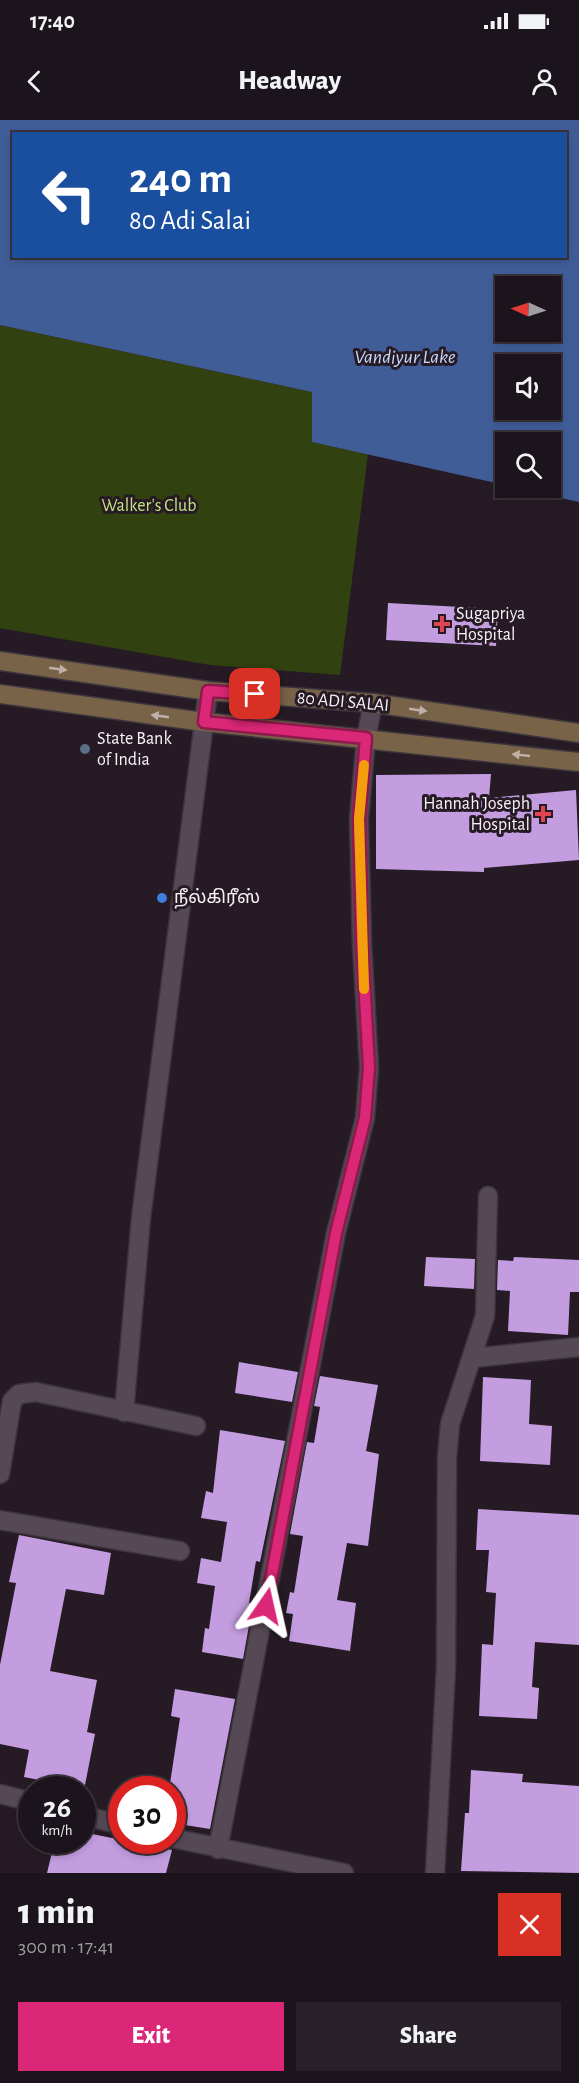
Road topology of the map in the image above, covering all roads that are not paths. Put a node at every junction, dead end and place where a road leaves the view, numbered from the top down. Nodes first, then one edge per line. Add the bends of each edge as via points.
1 (0, 661) edge
2 (208, 691) junction
3 (0, 694) edge
4 (373, 703) junction
5 (204, 722) junction
6 (579, 733) edge
7 (366, 738) junction
8 (579, 762) edge
9 (488, 1196) dead end
10 (579, 1347) edge
11 (471, 1358) junction
12 (124, 1412) junction
13 (196, 1426) dead end
14 (0, 1474) edge
15 (0, 1520) edge
16 (180, 1551) dead end
17 (0, 1794) edge
18 (18, 1798) edge
19 (186, 1841) edge
20 (218, 1849) junction
21 (345, 1873) edge
22 (435, 1873) edge

1 -> 2 main road, 80 ADI SALAI
2 - 4 main road, 80 ADI SALAI
2 - 5 street
5 -> 3 main road, 80 ADI SALAI
4 -> 6 main road, 80 ADI SALAI
4 - 7 street
5 - 7 main road, 80 ADI SALAI
5 - 12 street via 141,1218
8 -> 7 main road, 80 ADI SALAI
7 - 20 street via 359,819 369,1067 365,1118 336,1233
9 - 11 street via 485,1316
10 - 11 street
11 - 22 street via 450,1424 447,1458 446,1667
12 - 13 street
12 - 14 street via 36,1392 19,1394 12,1401
15 - 16 street
17 - 18 street
19 - 20 street
20 - 21 street

